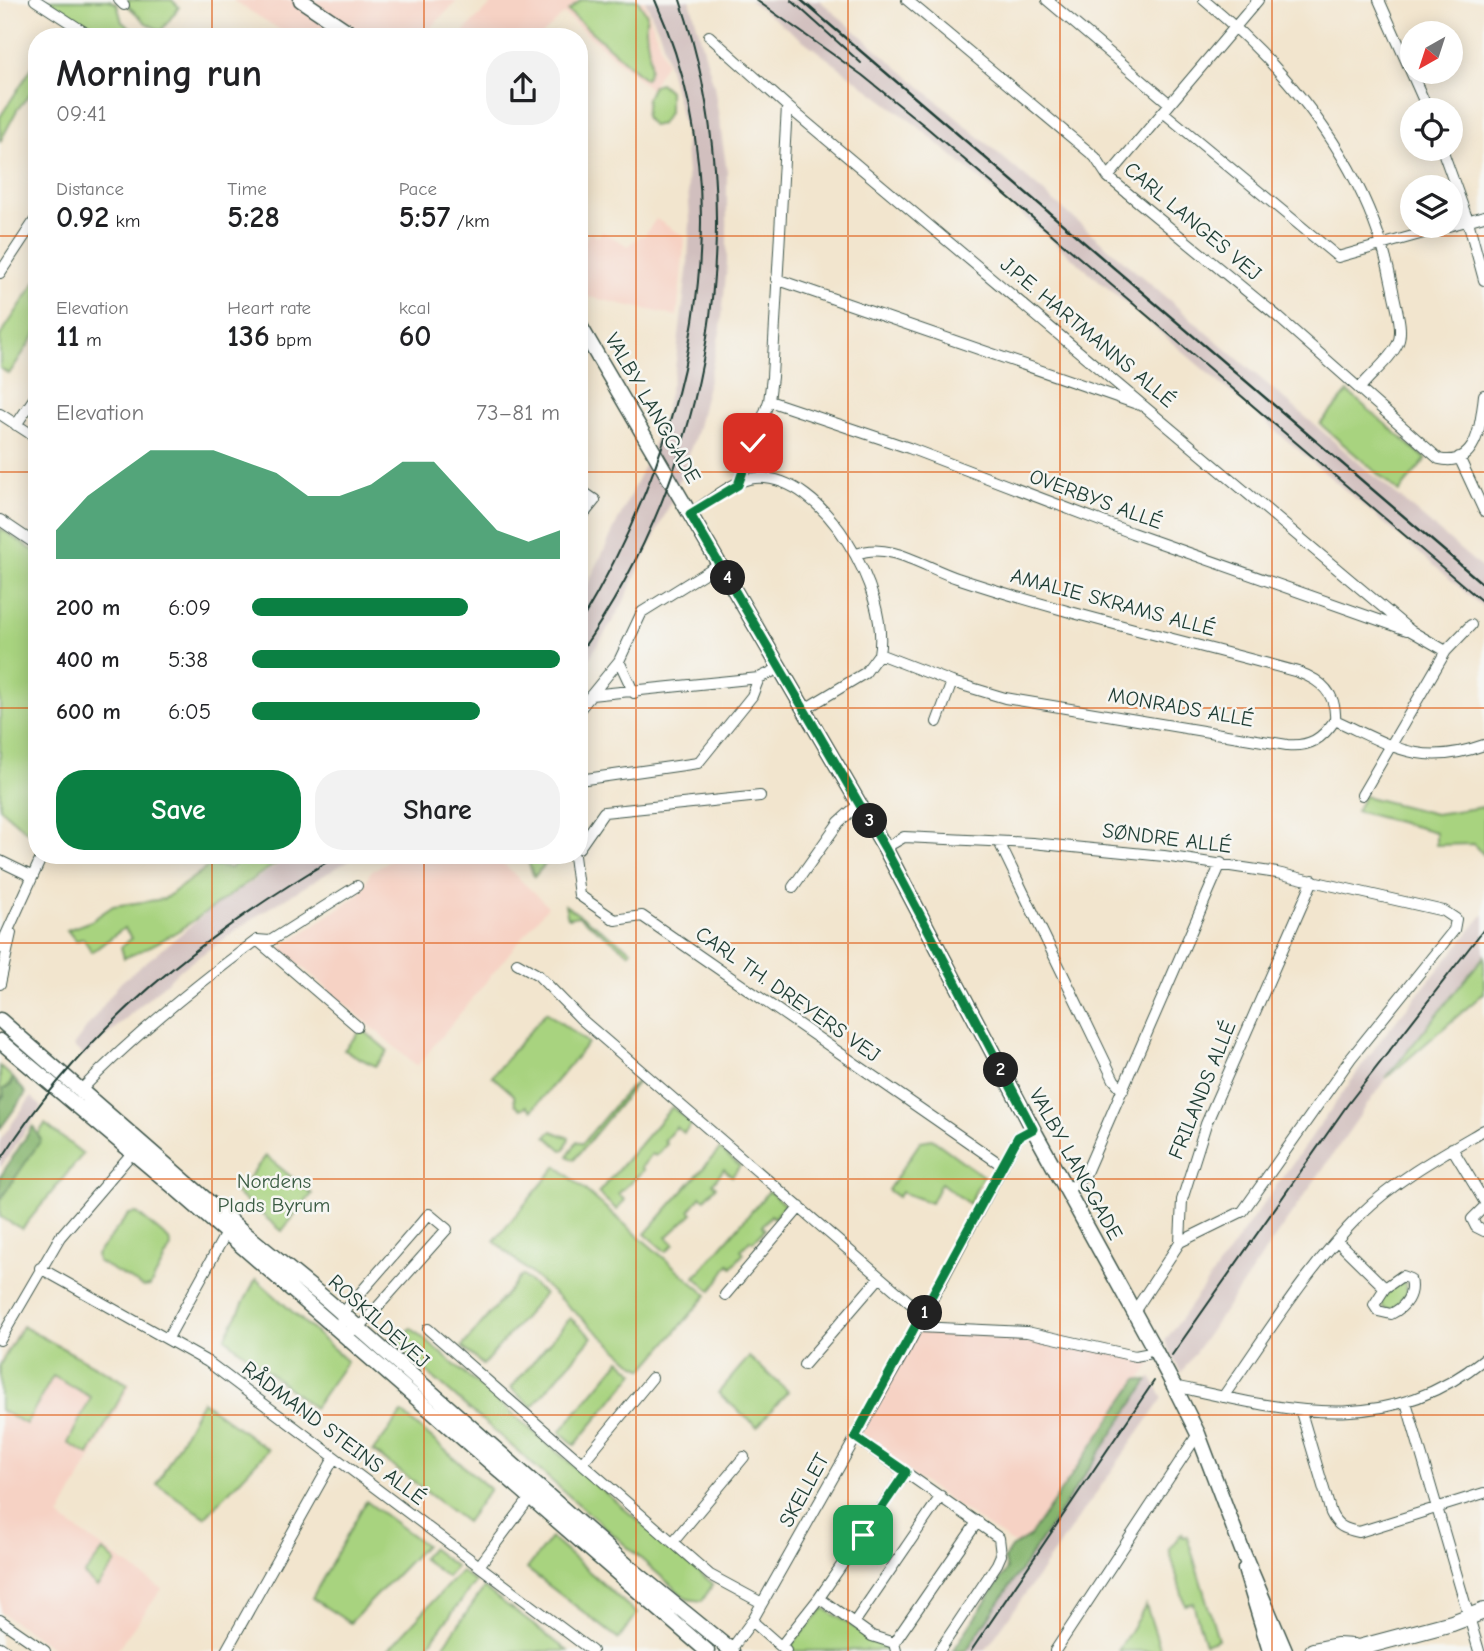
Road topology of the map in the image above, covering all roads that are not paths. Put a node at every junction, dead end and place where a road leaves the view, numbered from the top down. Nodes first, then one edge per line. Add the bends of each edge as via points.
1 (35, 0) edge
2 (301, 0) edge
3 (907, 0) edge
4 (1047, 0) edge
5 (1204, 0) edge
6 (1258, 0) edge
7 (1380, 0) edge
8 (1236, 26) junction
9 (78, 28) edge
10 (343, 28) edge
11 (709, 36) dead end
12 (1423, 98) edge
13 (787, 106) junction
14 (1167, 108) junction
15 (1446, 161) edge
16 (1108, 177) junction
17 (1484, 216) edge
18 (1468, 221) junction
19 (28, 231) edge
20 (1382, 245) junction
21 (0, 273) edge
22 (776, 279) junction
23 (1484, 280) edge
24 (588, 339) edge
25 (1360, 387) junction
26 (1484, 395) edge
27 (769, 401) junction
28 (28, 407) edge
29 (1149, 408) junction
30 (0, 414) edge
31 (16, 425) junction
32 (28, 432) edge
33 (1459, 457) junction
34 (738, 485) junction
35 (588, 495) edge
36 (588, 507) edge
37 (1484, 511) edge
38 (690, 514) junction
39 (0, 520) edge
40 (28, 539) edge
41 (856, 554) junction
42 (719, 564) junction
43 (1471, 625) dead end
44 (1411, 631) junction
45 (1446, 651) junction
46 (880, 654) junction
47 (619, 661) junction
48 (780, 668) junction
49 (759, 678) junction
50 (952, 682) junction
51 (634, 693) junction
52 (591, 695) junction
53 (588, 699) edge
54 (805, 709) junction
55 (1335, 720) junction
56 (937, 722) dead end
57 (1391, 745) junction
58 (1484, 745) edge
59 (588, 779) edge
60 (1362, 795) dead end
61 (760, 796) dead end
62 (860, 803) junction
63 (588, 835) edge
64 (999, 842) junction
65 (885, 848) junction
66 (0, 861) edge
67 (1221, 863) junction
68 (38, 864) edge
69 (575, 864) edge
70 (31, 876) junction
71 (1313, 880) junction
72 (357, 886) dead end
73 (793, 887) dead end
74 (13, 920) junction
75 (257, 940) junction
76 (0, 948) edge
77 (517, 963) dead end
78 (0, 984) edge
79 (0, 1020) edge
80 (357, 1026) dead end
81 (0, 1041) edge
82 (1123, 1090) junction
83 (76, 1096) junction
84 (1033, 1129) junction
85 (1484, 1130) edge
86 (1452, 1148) junction
87 (132, 1152) junction
88 (1003, 1166) junction
89 (1067, 1191) junction
90 (1484, 1201) edge
91 (800, 1207) junction
92 (1484, 1207) edge
93 (1484, 1231) edge
94 (226, 1233) junction
95 (1337, 1241) junction
96 (1180, 1242) junction
97 (40, 1268) junction
98 (880, 1277) junction
99 (1385, 1288) dead end
100 (725, 1295) dead end
101 (1134, 1311) junction
102 (342, 1314) junction
103 (924, 1315) junction
104 (918, 1327) junction
105 (358, 1329) junction
106 (428, 1329) dead end
107 (340, 1333) junction
108 (168, 1338) junction
109 (0, 1340) edge
110 (1156, 1352) junction
111 (1484, 1359) edge
112 (804, 1365) dead end
113 (652, 1378) dead end
114 (1174, 1387) junction
115 (1223, 1397) junction
116 (1406, 1402) junction
117 (1301, 1412) junction
118 (1198, 1434) junction
119 (855, 1437) junction
120 (744, 1457) dead end
121 (334, 1458) junction
122 (582, 1463) junction
123 (906, 1472) junction
124 (1484, 1493) edge
125 (942, 1496) junction
126 (530, 1498) junction
127 (1437, 1507) junction
128 (978, 1521) junction
129 (673, 1542) junction
130 (1242, 1550) junction
131 (480, 1566) junction
132 (819, 1598) junction
133 (762, 1603) junction
134 (1477, 1614) edge
135 (0, 1620) edge
136 (752, 1621) junction
137 (855, 1623) junction
138 (0, 1647) edge
139 (895, 1647) edge
140 (783, 1648) edge
141 (1351, 1649) edge
142 (6, 1651) edge
143 (45, 1651) edge
144 (226, 1651) edge
145 (592, 1651) edge
146 (707, 1651) edge
147 (731, 1651) edge
148 (939, 1651) edge
149 (1055, 1651) edge
150 (1270, 1651) edge
151 (1285, 1651) edge
152 (1313, 1651) edge
153 (1479, 1651) edge

1 - 9 street
2 - 10 street
3 - 16 street, CARL LANGES VEJ via 1095,157
4 - 14 street
5 - 8 street
6 - 8 street
7 - 12 street
8 - 14 street
8 - 20 street via 1272,60 1326,130 1357,184
11 - 13 street, J.P.E. HARTMANNS ALLÉ
13 - 22 street
13 - 29 street, J.P.E. HARTMANNS ALLÉ
14 - 16 street
14 - 20 street via 1338,257
15 - 18 street
16 - 25 street, CARL LANGES VEJ
17 - 18 street
18 - 20 street
18 - 23 street
19 - 21 street
20 - 25 street via 1399,342
22 - 27 street
22 - 29 street
24 - 38 street, VALBY LANGGADE
25 - 33 street, CARL LANGES VEJ via 1439,458
26 - 33 street via 1476,443
27 - 34 street
27 - 44 street, OVERBYS ALLÉ
28 - 31 street
29 - 44 street, J.P.E. HARTMANNS ALLÉ
30 - 31 street
31 - 32 street
33 - 37 street
34 - 38 street
34 - 41 street via 752,478 771,479 799,491 830,520
35 - 36 street via 594,499
38 - 42 street, VALBY LANGGADE
39 - 40 street
41 - 46 street via 874,600
41 - 55 street, AMALIE SKRAMS ALLÉ via 871,548 890,552 989,589 1298,672 1315,678 1329,692 1336,707
42 - 47 street via 642,612
42 - 48 street, VALBY LANGGADE
43 - 45 street
44 - 45 street, J.P.E. HARTMANNS ALLÉ
45 - 57 street
46 - 50 street, MONRADS ALLÉ
46 - 54 street via 865,673
47 - 51 street
47 - 52 street
48 - 49 street
48 - 54 street, VALBY LANGGADE
49 - 51 street
49 - 59 street via 752,696 698,762
50 - 55 street, MONRADS ALLÉ via 1005,698 1287,745 1318,740
50 - 56 street
51 - 52 street
52 - 53 street
54 - 62 street, VALBY LANGGADE
55 - 57 street
57 - 58 street via 1426,756 1445,756
57 - 60 street
61 - 63 street via 741,793 604,812
62 - 65 street, VALBY LANGGADE
62 - 73 street via 839,822
64 - 65 street, SØNDRE ALLÉ via 904,837
64 - 67 street, SØNDRE ALLÉ
64 - 82 street via 1114,1080
65 - 84 street, VALBY LANGGADE
66 - 70 street
67 - 71 street, SØNDRE ALLÉ
67 - 82 street
68 - 70 street
69 - 88 street, CARL TH. DREYERS VEJ via 579,895 615,920 642,916
70 - 74 street
71 - 96 street, FRILANDS ALLÉ via 1199,1145 1181,1200
71 - 96 street, SØNDRE ALLÉ via 1444,911 1456,919 1454,930 1351,1058 1247,1206 1237,1216
72 - 75 street via 270,941
74 - 76 street
74 - 78 street
75 - 80 street
75 - 83 street via 153,1022
77 - 91 street via 538,975 581,1018
79 - 83 street, ROSKILDEVEJ
81 - 83 street, ROSKILDEVEJ
82 - 89 street via 1085,1175
83 - 87 street, ROSKILDEVEJ
83 - 102 street, ROSKILDEVEJ
84 - 88 street, SKELLET via 1018,1137
84 - 89 street, VALBY LANGGADE
85 - 86 street
86 - 90 street
86 - 95 street via 1392,1187
87 - 94 street, ROSKILDEVEJ
87 - 97 street
88 - 103 street, SKELLET
89 - 101 street, VALBY LANGGADE
91 - 98 street
91 - 100 street
92 - 93 street via 1472,1219
94 - 107 street, ROSKILDEVEJ
94 - 108 street
95 - 99 street
95 - 115 street
96 - 101 street
97 - 108 street, RÅDMAND STEINS ALLÉ
97 - 109 street
98 - 103 street
98 - 112 street
101 - 110 street, VALBY LANGGADE
102 - 105 street, ROSKILDEVEJ
102 - 105 street via 429,1214 447,1229
102 - 107 street
103 - 104 street, SKELLET
104 - 110 street via 1027,1332 1135,1356
104 - 119 street, SKELLET
105 - 107 street
105 - 147 street, ROSKILDEVEJ
106 - 122 street
107 - 126 street, ROSKILDEVEJ
108 - 121 street, RÅDMAND STEINS ALLÉ via 208,1362
110 - 114 street, VALBY LANGGADE, bridge
111 - 116 street via 1454,1380
113 - 122 street
114 - 115 street
114 - 118 street, VALBY LANGGADE
115 - 117 street
116 - 117 street via 1332,1413
116 - 127 street
117 - 127 street via 1336,1523 1359,1532
118 - 130 street, VALBY LANGGADE
118 - 149 street
119 - 123 street
119 - 133 street, SKELLET
120 - 129 street
121 - 131 street, RÅDMAND STEINS ALLÉ
121 - 144 street
122 - 129 street
123 - 125 street
123 - 132 street
124 - 127 street
125 - 128 street
125 - 137 street
126 - 131 street
126 - 146 street, ROSKILDEVEJ
127 - 134 street
128 - 139 street
128 - 148 street via 999,1538 1001,1555
129 - 133 street via 710,1576
130 - 150 street, VALBY LANGGADE
130 - 151 street, VALBY LANGGADE
131 - 145 street, RÅDMAND STEINS ALLÉ
132 - 137 street
132 - 140 street
133 - 136 street, SKELLET
134 - 141 main road
134 - 153 street
135 - 143 street
136 - 140 street
136 - 147 street, SKELLET
137 - 139 street
138 - 142 street
141 - 152 main road via 1337,1646

